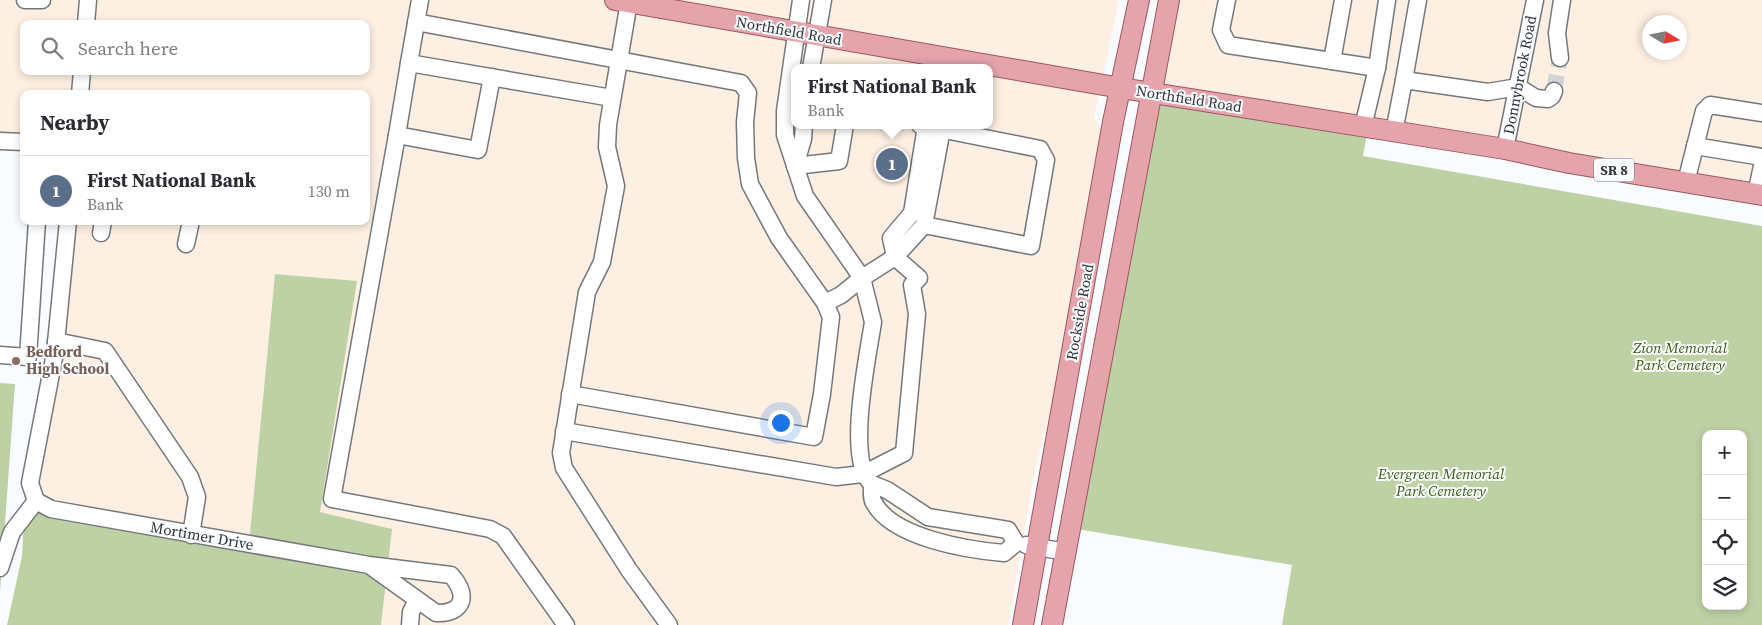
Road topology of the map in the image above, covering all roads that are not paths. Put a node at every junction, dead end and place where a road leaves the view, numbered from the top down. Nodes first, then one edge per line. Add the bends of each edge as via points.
1 (24, 0) edge
2 (42, 0) edge
3 (88, 0) edge
4 (420, 0) edge
5 (801, 0) edge
6 (823, 0) edge
7 (1139, 0) edge
8 (1169, 0) edge
9 (1227, 0) edge
10 (1343, 0) edge
11 (1386, 0) edge
12 (1418, 0) edge
13 (1535, 0) edge
14 (1562, 0) edge
15 (622, 1) edge
16 (86, 20) edge
17 (416, 22) junction
18 (796, 32) junction
19 (817, 36) junction
20 (1560, 58) tunnel mouth
21 (619, 59) junction
22 (1332, 61) junction
23 (409, 63) junction
24 (792, 64) edge
25 (812, 64) edge
26 (981, 64) edge
27 (993, 66) edge
28 (791, 68) edge
29 (1377, 68) junction
30 (82, 75) edge
31 (492, 77) junction
32 (1404, 80) junction
33 (1518, 87) junction
34 (1121, 88) junction
35 (80, 90) edge
36 (1554, 91) dead end
37 (1151, 93) junction
38 (612, 98) junction
39 (1762, 113) edge
40 (1363, 127) junction
41 (804, 129) edge
42 (844, 129) edge
43 (929, 129) edge
44 (929, 129) edge
45 (939, 129) edge
46 (1394, 132) junction
47 (397, 135) junction
48 (0, 141) edge
49 (20, 142) edge
50 (1695, 146) junction
51 (1505, 150) junction
52 (1762, 157) edge
53 (795, 166) junction
54 (1762, 166) edge
55 (1686, 182) junction
56 (1759, 194) edge
57 (37, 225) edge
58 (68, 225) edge
59 (190, 225) edge
60 (924, 225) junction
61 (186, 244) dead end
62 (895, 257) junction
63 (862, 278) junction
64 (826, 303) junction
65 (56, 341) junction
66 (0, 355) edge
67 (28, 357) junction
68 (53, 359) junction
69 (570, 394) junction
70 (564, 431) junction
71 (867, 479) junction
72 (36, 500) junction
73 (191, 535) junction
74 (1016, 543) junction
75 (1037, 548) junction
76 (1066, 552) junction
77 (369, 565) junction
78 (0, 568) edge
79 (417, 600) junction
80 (441, 619) edge
81 (410, 625) edge
82 (566, 625) edge
83 (669, 625) edge
84 (1023, 625) edge
85 (1052, 625) edge

1 - 2 street
3 - 16 street
4 - 17 street
5 - 18 street
6 - 19 street
7 - 34 main road, Rockside Road
8 - 37 main road, Rockside Road
9 - 22 street via 1220,30 1228,45
10 - 22 street
11 - 29 street
12 - 32 street
13 - 33 street, Donnybrook Road
14 - 20 street via 1557,33
15 - 18 main road, Northfield Road / SR 8
15 - 21 street
17 - 21 street
17 - 23 street
18 - 19 main road, Northfield Road / SR 8
18 - 24 street
19 - 25 street
19 - 26 main road, Northfield Road / SR 8
21 - 38 street
21 - 64 street via 741,83 748,93 745,122 750,184 778,238
22 - 29 street
23 - 31 street
23 - 47 street
27 - 34 main road, Northfield Road / SR 8
28 - 53 street via 785,135
29 - 40 street
30 - 35 street
31 - 38 street
31 - 47 street via 478,150
32 - 33 street via 1488,92
32 - 46 street
33 - 36 street via 1544,99 1552,96
33 - 51 street, Donnybrook Road
34 - 37 main road, Northfield Road / SR 8
34 - 75 main road, Rockside Road
37 - 40 main road, Northfield Road / SR 8
37 - 76 main road, Rockside Road
38 - 69 street via 607,147 616,186 602,262 587,292
39 - 50 street via 1710,105 1704,111
40 - 46 main road, Northfield Road / SR 8
41 - 53 street
42 - 53 street via 839,161
43 - 60 street
44 - 62 street via 912,213 891,238
45 - 60 street via 1040,149 1046,160 1031,246
46 - 51 main road, Northfield Road / SR 8
47 - 82 street via 332,499 490,529 503,536
48 - 49 street
50 - 52 street
50 - 55 street
51 - 55 main road, Northfield Road / SR 8
53 - 63 street via 805,196
54 - 56 street
55 - 56 main road, Northfield Road / SR 8
57 - 67 street
58 - 65 street
59 - 61 street
60 - 62 street
62 - 63 street
62 - 71 street via 918,278 912,285 917,314 904,453
63 - 64 street
63 - 71 street via 873,322 858,446
64 - 69 street via 831,317 828,352 814,437
65 - 68 street
65 - 73 street via 105,351 190,477 198,497
66 - 67 street
67 - 68 street
68 - 72 street via 30,484
69 - 70 street
70 - 71 street via 836,477
70 - 83 street via 561,453 564,468 629,570
71 - 74 street via 928,517 1008,530
71 - 74 street via 873,503 887,517 916,536 1004,554
72 - 73 street, Mortimer Drive via 51,509
72 - 78 street via 12,532
73 - 77 street, Mortimer Drive
74 - 75 street
75 - 76 street
75 - 84 main road, Rockside Road
76 - 85 main road, Rockside Road
77 - 79 street, Mortimer Drive
77 - 80 street, Mortimer Drive via 451,575 462,592 460,603 456,610
79 - 80 street, Mortimer Drive
79 - 81 street via 411,612

